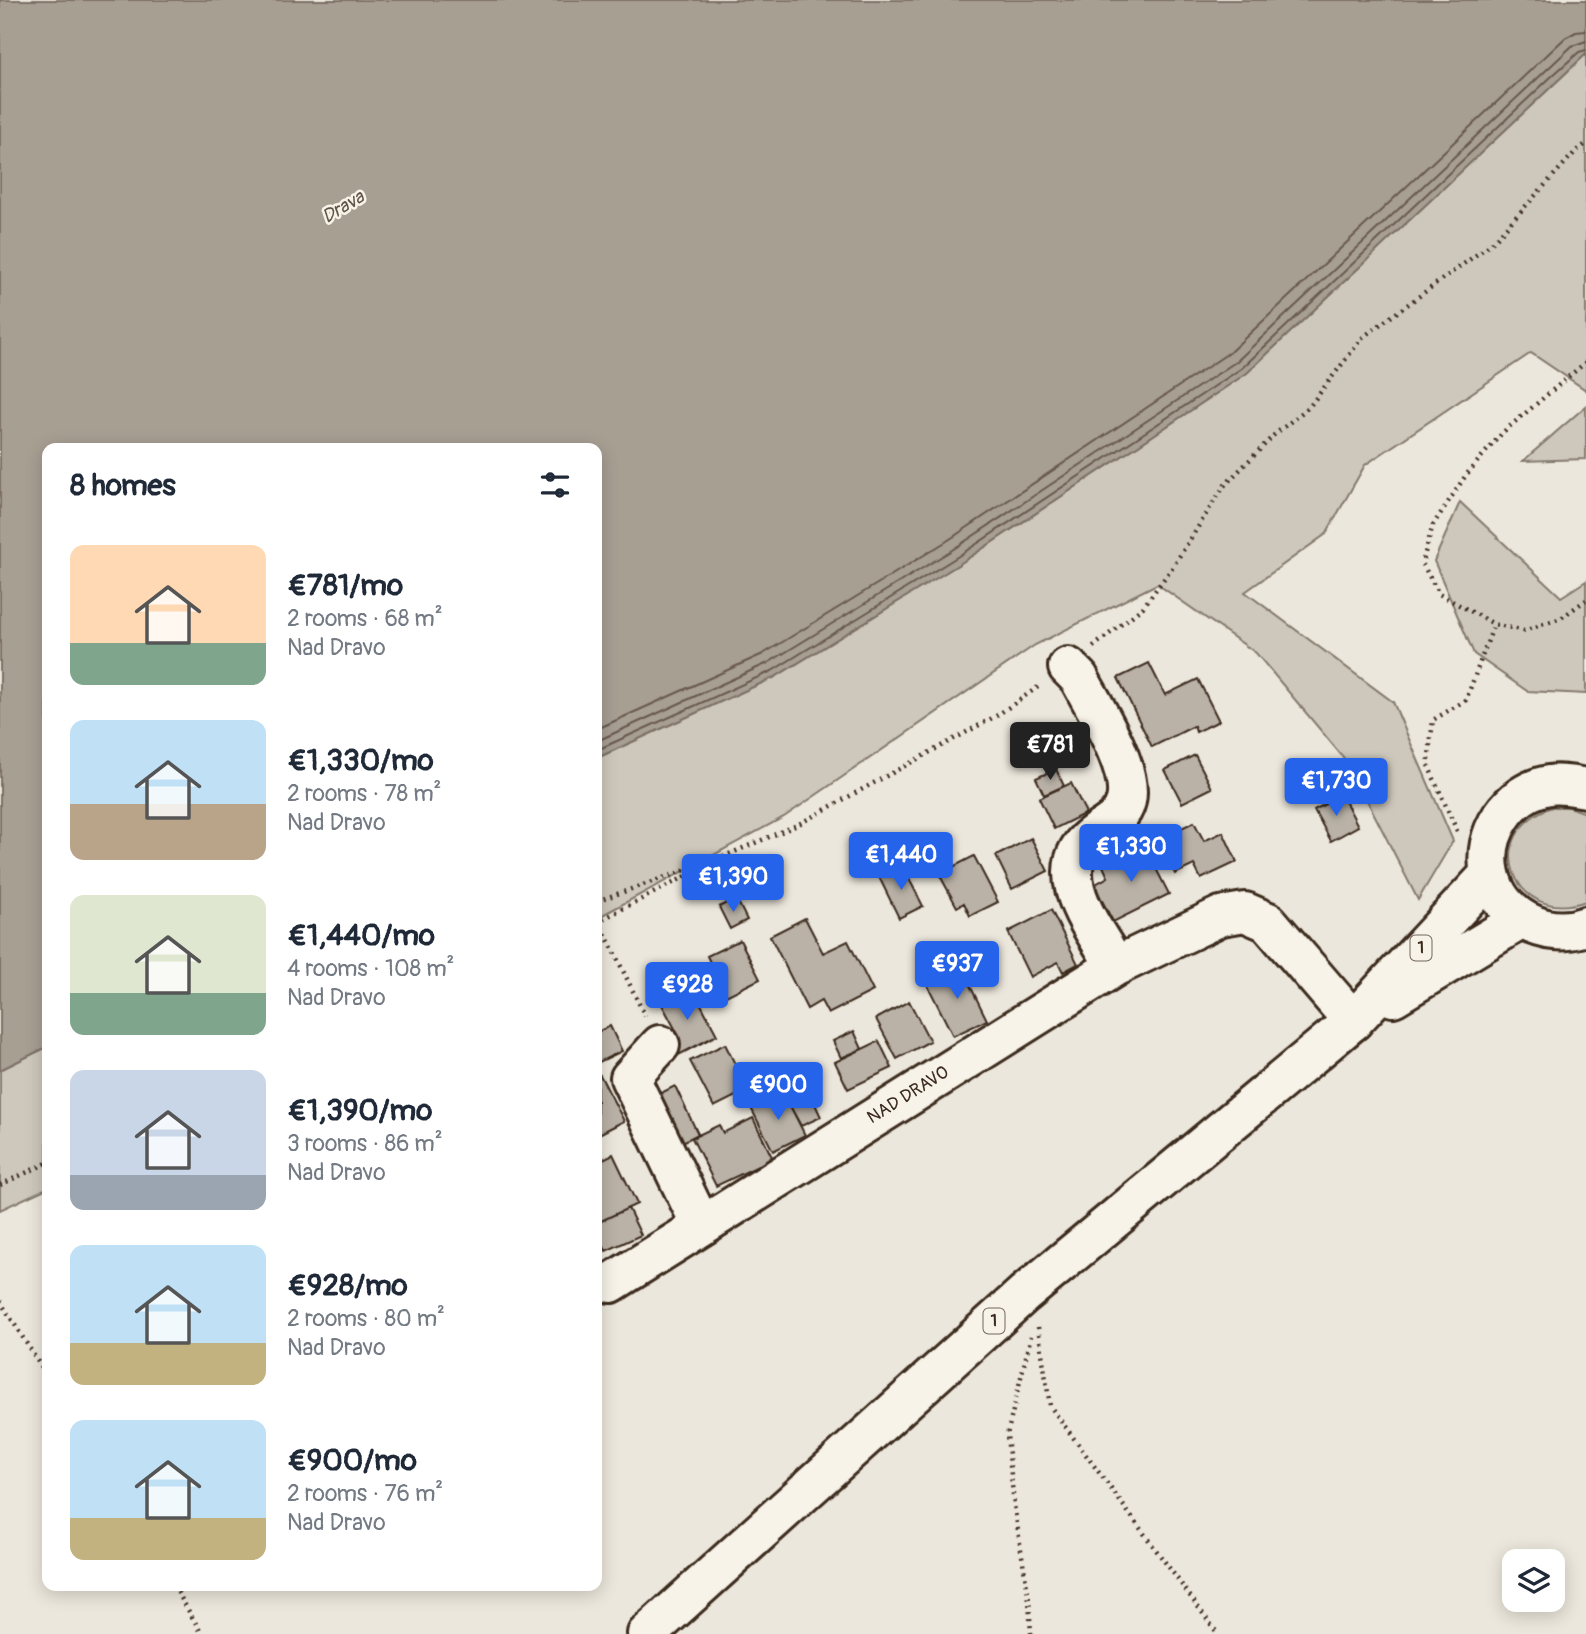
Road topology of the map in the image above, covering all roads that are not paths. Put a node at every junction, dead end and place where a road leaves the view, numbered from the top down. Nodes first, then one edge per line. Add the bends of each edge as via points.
1 (1068, 667) road end
2 (1584, 786) edge
3 (1490, 874) junction
4 (1522, 919) junction
5 (1586, 926) edge
6 (1116, 966) junction
7 (1353, 1021) junction
8 (660, 1045) road end
9 (701, 1225) junction
10 (611, 1283) dead end
11 (647, 1634) edge

1 - 6 main road via 1079,678 1124,770 1127,799 1121,815 1088,839 1074,858 1073,877 1074,892
2 - 3 main road via 1548,785 1513,803 1492,836
3 - 4 main road via 1507,907
3 - 7 main road, 1
4 - 5 main road via 1558,931
4 - 7 main road, 1
6 - 7 main road, NAD DRAVO via 1221,916 1245,912 1268,922
6 - 9 main road, NAD DRAVO
7 - 11 main road, 1 via 1024,1294
8 - 9 main road via 629,1078
9 - 10 main road, NAD DRAVO

